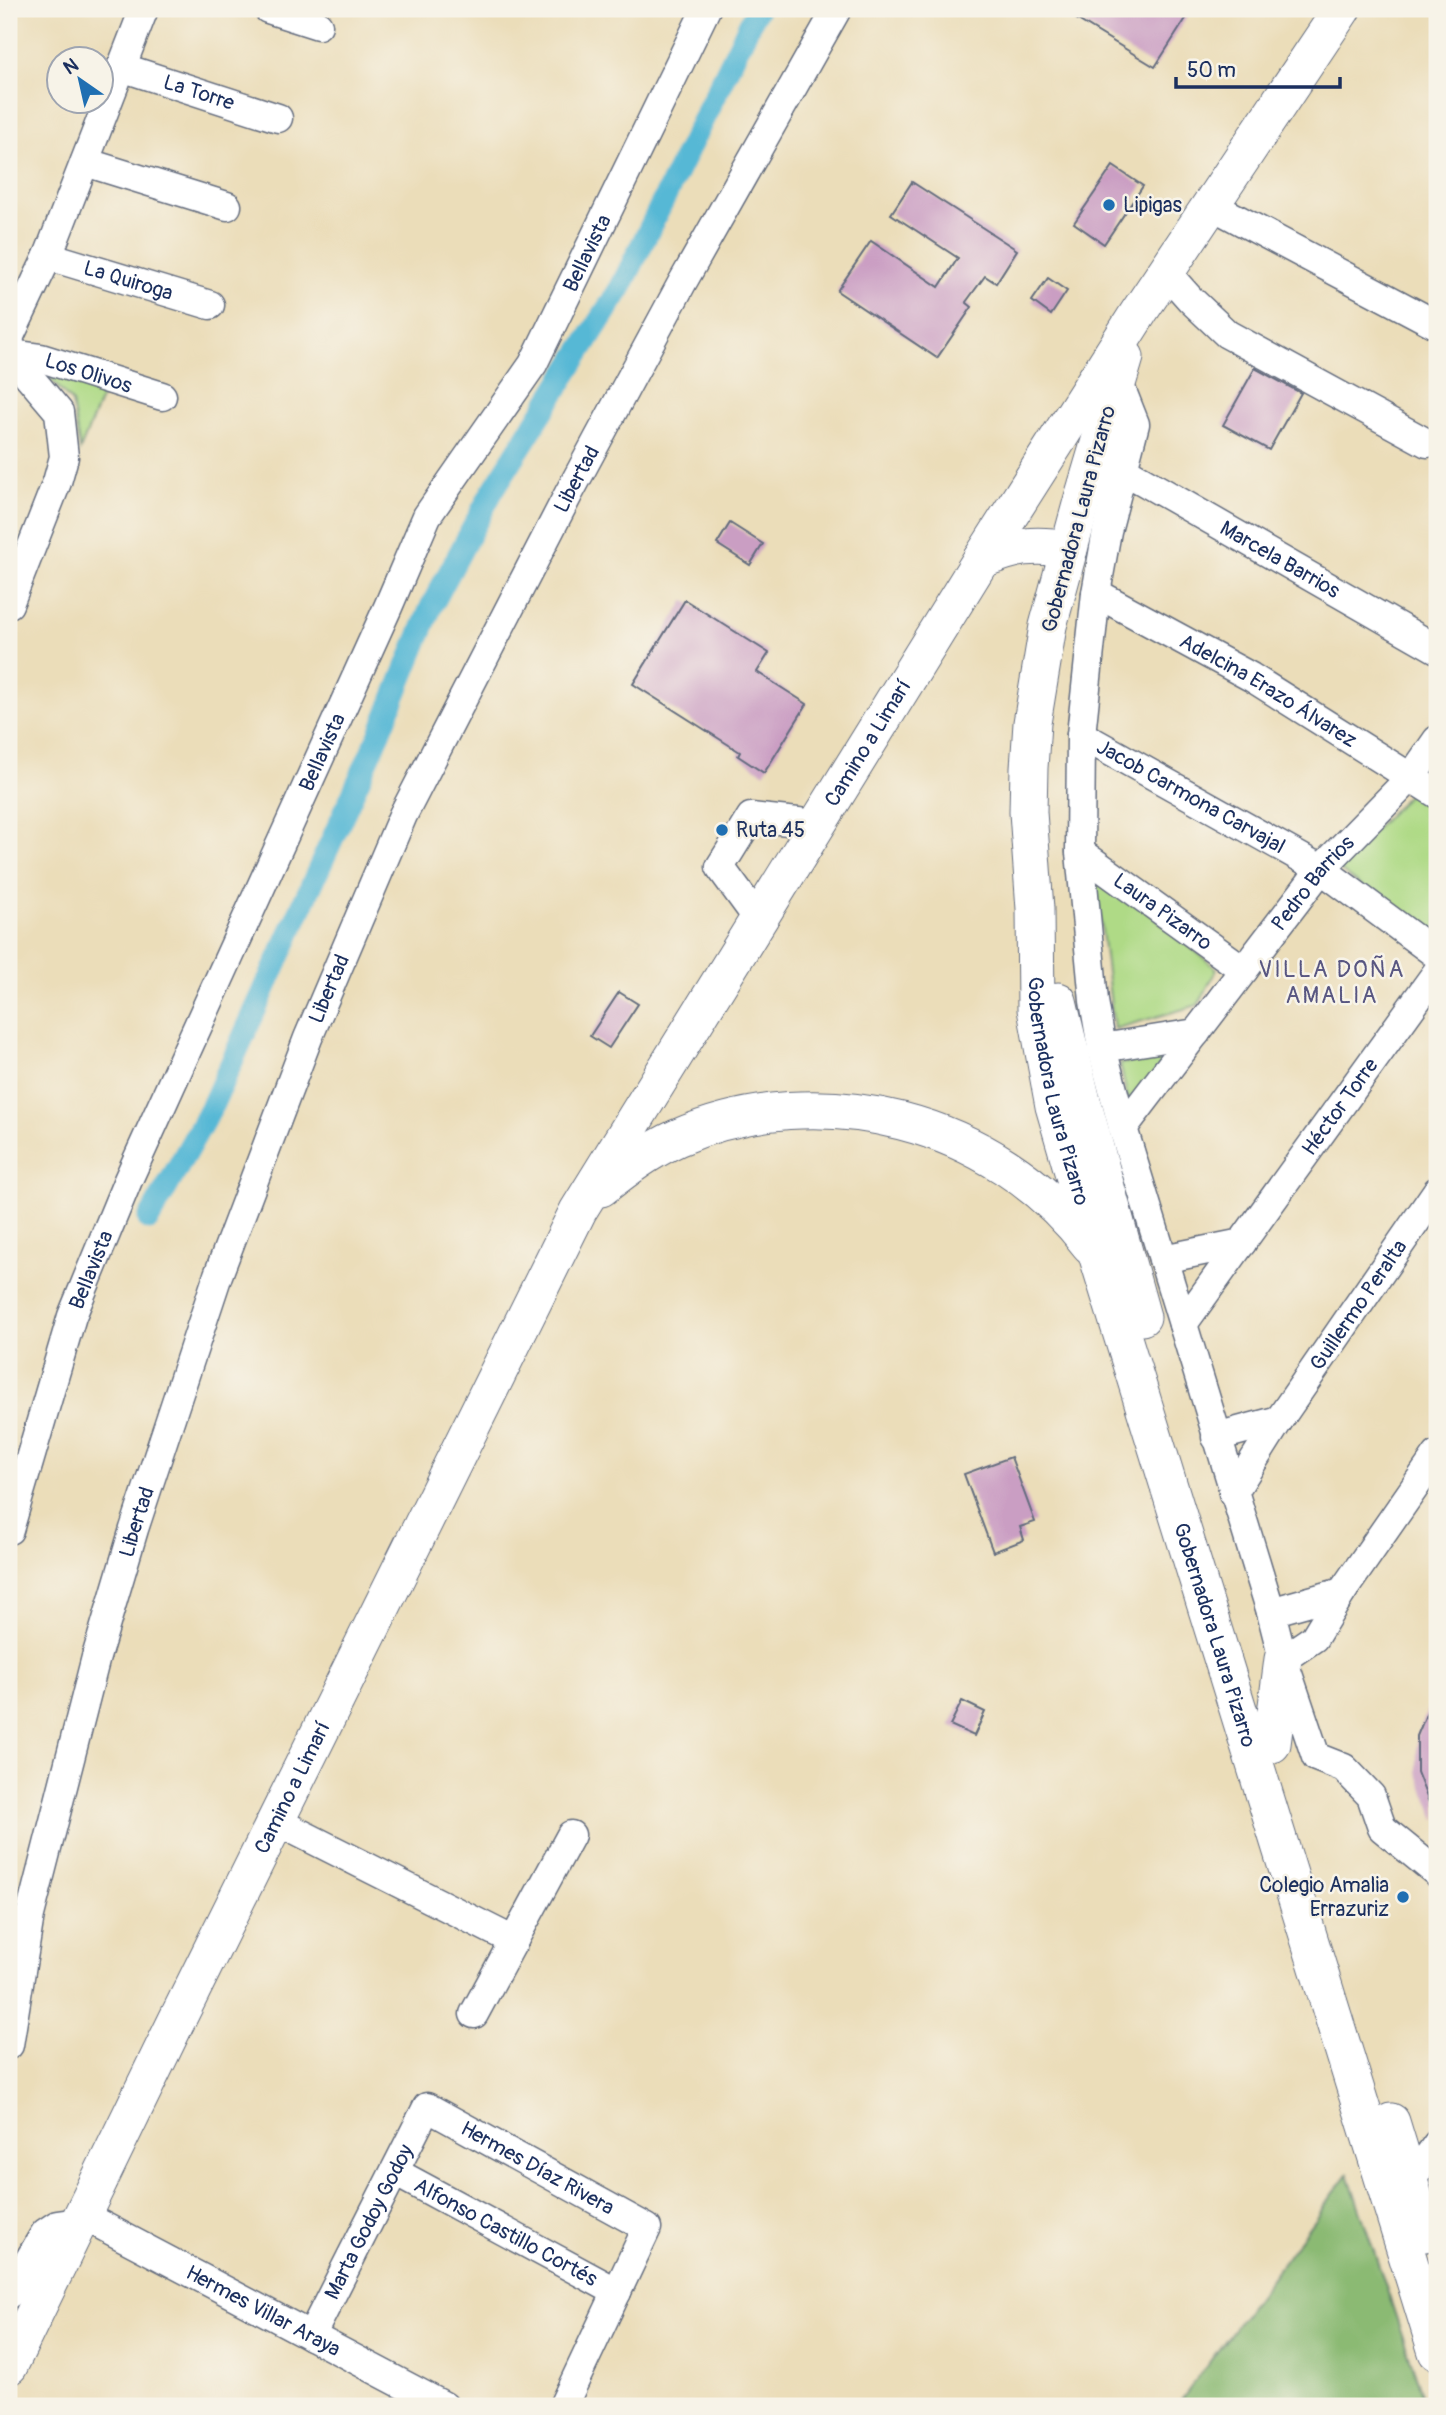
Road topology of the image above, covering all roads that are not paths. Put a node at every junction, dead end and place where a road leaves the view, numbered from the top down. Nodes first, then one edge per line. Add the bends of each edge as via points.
1 (144, 9) edge
2 (268, 9) edge
3 (706, 9) edge
4 (836, 9) edge
5 (1342, 9) edge
6 (318, 25) dead end
7 (121, 67) junction
8 (278, 118) dead end
9 (85, 162) junction
10 (1210, 205) junction
11 (227, 206) dead end
12 (48, 256) junction
13 (1166, 272) junction
14 (210, 305) dead end
15 (1139, 312) junction
16 (1437, 325) edge
17 (10, 343) edge
18 (1118, 381) junction
19 (162, 396) dead end
20 (1427, 443) dead end
21 (1122, 469) junction
22 (1031, 482) junction
23 (1082, 501) junction
24 (1069, 549) junction
25 (981, 560) junction
26 (1096, 593) junction
27 (9, 604) edge
28 (1437, 649) edge
29 (1081, 735) junction
30 (1437, 740) edge
31 (1412, 776) junction
32 (1437, 794) edge
33 (817, 824) junction
34 (1080, 852) junction
35 (1321, 869) junction
36 (1035, 909) junction
37 (758, 919) junction
38 (1437, 955) edge
39 (1244, 970) junction
40 (1437, 972) edge
41 (1196, 1033) junction
42 (1102, 1048) junction
43 (644, 1102) junction
44 (1123, 1128) junction
45 (677, 1138) junction
46 (1437, 1191) edge
47 (578, 1212) junction
48 (1428, 1224) edge
49 (1242, 1243) junction
50 (1097, 1254) junction
51 (1163, 1259) junction
52 (1183, 1324) junction
53 (1157, 1371) junction
54 (1279, 1420) junction
55 (1216, 1437) junction
56 (1437, 1455) edge
57 (1233, 1493) junction
58 (9, 1530) edge
59 (1342, 1592) junction
60 (1271, 1612) junction
61 (1283, 1659) junction
62 (1272, 1744) junction
63 (276, 1821) junction
64 (571, 1835) dead end
65 (1437, 1873) edge
66 (514, 1941) junction
67 (474, 2014) dead end
68 (9, 2045) edge
69 (427, 2107) joint
70 (1437, 2144) edge
71 (395, 2172) junction
72 (1399, 2189) junction
73 (80, 2219) junction
74 (1437, 2273) edge
75 (617, 2292) junction
76 (9, 2294) edge
77 (312, 2336) junction
78 (1437, 2352) edge
79 (9, 2365) edge
80 (444, 2406) edge
81 (564, 2406) edge

1 - 7 street
2 - 6 street
3 - 58 street, Bellavista via 533,364 427,516 72,1315
4 - 68 street, Libertad via 569,493 403,815 308,1038 218,1275 134,1529 30,1915
5 - 10 main road, Camino a Limarí
7 - 8 street, La Torre
7 - 9 street
9 - 11 street
9 - 12 street
10 - 13 main road, Camino a Limarí
10 - 16 street
12 - 14 street, La Quiroga
12 - 17 street
13 - 15 main road, Camino a Limarí
13 - 20 street via 1227,334
15 - 18 main road, Gobernadora Laura Pizarro
15 - 22 main road, Camino a Limarí
17 - 19 street, Los Olivos via 41,358
17 - 27 street via 59,412 64,457
18 - 21 street, Gobernadora Laura Pizarro via 1135,424
18 - 23 main road, Gobernadora Laura Pizarro
21 - 26 street, Gobernadora Laura Pizarro
21 - 28 street, Marcela Barrios
22 - 23 main road via 1036,496 1047,506 1062,509
22 - 25 main road, Camino a Limarí
23 - 24 main road, Gobernadora Laura Pizarro
24 - 25 main road via 1024,545
24 - 36 main road, Gobernadora Laura Pizarro via 1048,626 1032,723 1028,812
25 - 33 main road, Camino a Limarí
26 - 29 street, Gobernadora Laura Pizarro
26 - 31 street, Adelcina Erazo Álvarez via 1251,677
29 - 34 street, Gobernadora Laura Pizarro
29 - 35 street, Jacob Carmona Carvajal
30 - 31 street, Pedro Barrios
31 - 32 street, Adelcina Erazo Álvarez
31 - 35 street, Pedro Barrios
33 - 37 main road, Camino a Limarí
33 - 37 street via 751,817 720,867
34 - 39 street, Laura Pizarro
34 - 42 street, Gobernadora Laura Pizarro
35 - 38 street, Jacob Carmona Carvajal
35 - 39 street, Pedro Barrios
36 - 50 main road, Gobernadora Laura Pizarro via 1036,1009 1054,1106
36 - 53 main road, Gobernadora Laura Pizarro via 1082,1101
37 - 43 main road, Camino a Limarí
39 - 41 street, Pedro Barrios
40 - 49 street, Héctor Torre
41 - 42 street
41 - 44 street, Pedro Barrios
42 - 44 street, Gobernadora Laura Pizarro
43 - 45 main road
43 - 47 main road, Camino a Limarí
44 - 51 street, Gobernadora Laura Pizarro
45 - 47 main road, Camino a Limarí via 621,1172
45 - 50 main road, Camino a Limarí via 778,1111 847,1111 915,1124 1008,1167 1061,1210
46 - 48 street, Guillermo Peralta
47 - 63 main road, Camino a Limarí
48 - 54 street, Guillermo Peralta
49 - 51 street
49 - 52 street, Héctor Torre
50 - 53 main road
50 - 72 main road, Gobernadora Laura Pizarro via 1254,1758
51 - 52 street, Gobernadora Laura Pizarro
52 - 55 street, Gobernadora Laura Pizarro
53 - 62 main road, Gobernadora Laura Pizarro
54 - 55 street
54 - 57 street, Guillermo Peralta
55 - 57 street, Gobernadora Laura Pizarro
56 - 59 street
57 - 60 street, Gobernadora Laura Pizarro
59 - 60 street
59 - 61 street via 1314,1638
60 - 61 street, Gobernadora Laura Pizarro
61 - 62 main road
61 - 65 street, Gobernadora Laura Pizarro via 1315,1757 1344,1768 1371,1796 1382,1828
62 - 72 main road, Gobernadora Laura Pizarro
63 - 66 street
63 - 73 main road, Camino a Limarí
64 - 66 street
66 - 67 street
69 - 71 street, Marta Godoy Godoy
69 - 75 street, Hermes Díaz Rivera via 647,2228
70 - 72 street
71 - 75 street, Alfonso Castillo Cortés
71 - 77 street, Marta Godoy Godoy
72 - 74 main road, Gobernadora Laura Pizarro
72 - 78 main road, Gobernadora Laura Pizarro
73 - 76 street via 45,2233
73 - 77 street, Hermes Villar Araya
73 - 79 main road, Camino a Limarí
75 - 81 street
77 - 80 street, Hermes Villar Araya

